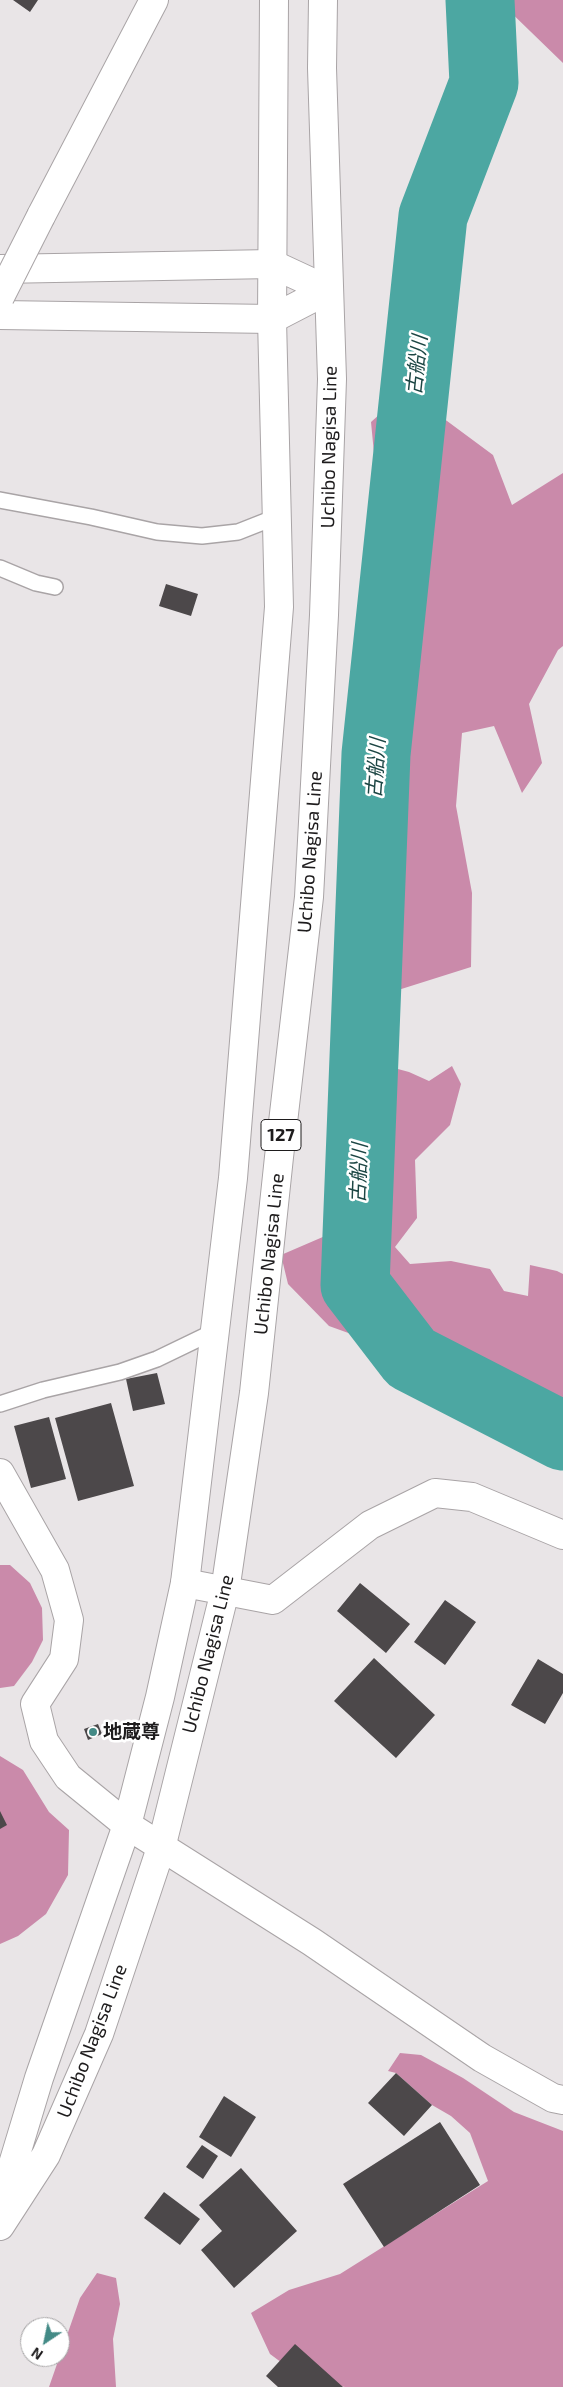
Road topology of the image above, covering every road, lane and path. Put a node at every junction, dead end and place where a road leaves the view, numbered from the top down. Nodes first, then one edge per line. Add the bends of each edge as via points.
1 (154, 0) edge
2 (274, 0) edge
3 (323, 0) edge
4 (272, 264) junction
5 (0, 269) edge
6 (328, 290) junction
7 (0, 297) edge
8 (0, 315) edge
9 (272, 319) junction
10 (0, 500) edge
11 (276, 517) junction
12 (0, 568) edge
13 (55, 586) dead end
14 (215, 1331) junction
15 (0, 1404) edge
16 (0, 1473) edge
17 (563, 1535) edge
18 (185, 1583) junction
19 (225, 1591) junction
20 (127, 1825) junction
21 (161, 1848) junction
22 (563, 2100) edge
23 (0, 2207) edge
24 (0, 2226) edge

1 - 7 main road, bridge
2 - 4 main road, Uchibo Nagisa Line / 127
3 - 6 main road, Uchibo Nagisa Line / 127
4 - 5 main road
4 - 6 main road
4 - 9 main road, Uchibo Nagisa Line / 127
6 - 9 main road
6 - 19 main road, Uchibo Nagisa Line / 127 via 332,379 309,897 254,1393
8 - 9 main road
9 - 11 main road, Uchibo Nagisa Line / 127
10 - 11 lane via 157,532 202,536 238,532
11 - 14 main road, Uchibo Nagisa Line / 127 via 279,607 235,1158
12 - 13 lane via 36,583
14 - 15 lane via 157,1359 120,1372
14 - 18 main road, Uchibo Nagisa Line / 127
16 - 20 main road via 55,1570 68,1620 64,1659 35,1704 44,1741 68,1777
17 - 19 main road via 472,1497 435,1493 370,1524 273,1600
18 - 19 main road
18 - 20 main road, Uchibo Nagisa Line / 127
19 - 21 main road, Uchibo Nagisa Line / 127
20 - 21 main road
20 - 23 main road, Uchibo Nagisa Line / 127 via 39,2078
21 - 22 main road via 312,1942 482,2058 553,2098
21 - 24 main road, Uchibo Nagisa Line / 127 via 99,2034 46,2155

